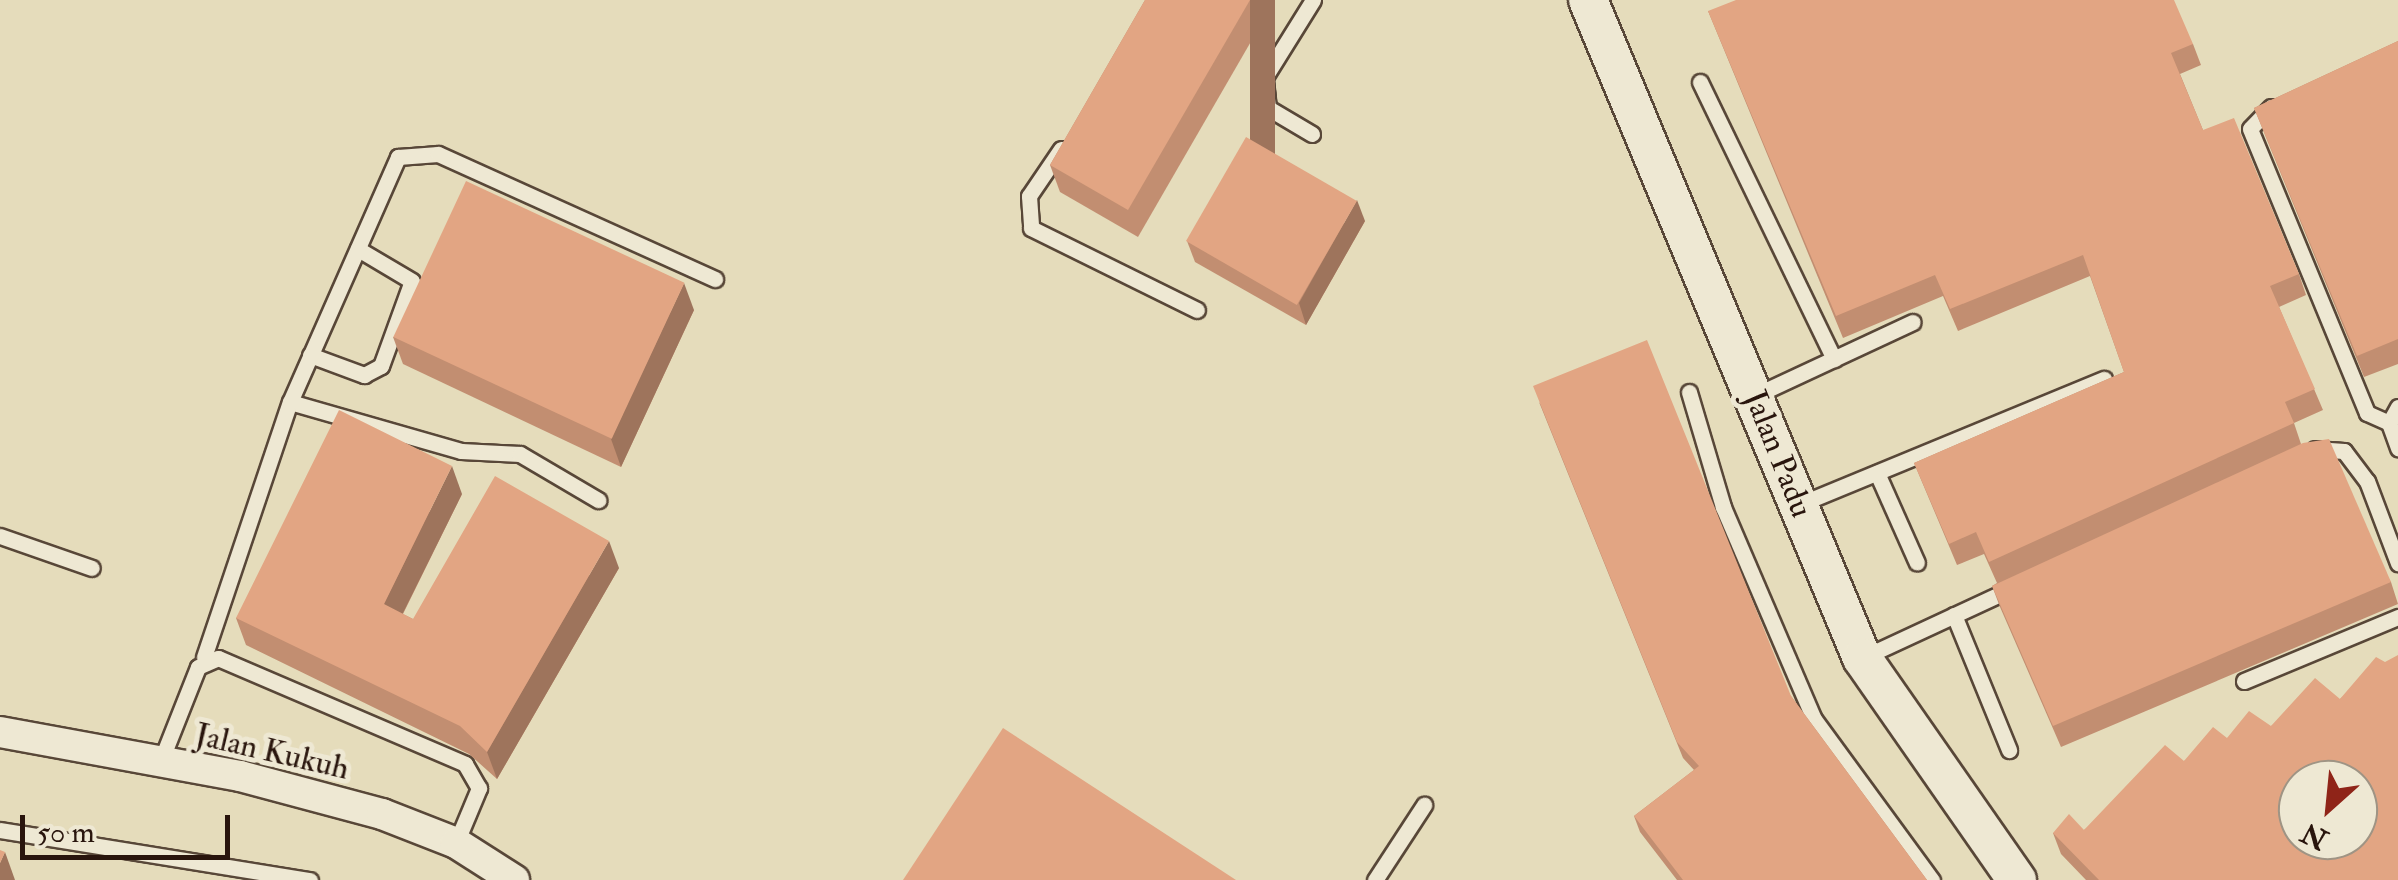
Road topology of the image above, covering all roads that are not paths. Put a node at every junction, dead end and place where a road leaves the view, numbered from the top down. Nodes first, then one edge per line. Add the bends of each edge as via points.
1 (1313, 0) edge
2 (1600, 4) edge
3 (1700, 82) dead end
4 (2293, 98) edge
5 (1072, 131) edge
6 (1312, 134) dead end
7 (358, 249) junction
8 (715, 279) dead end
9 (1196, 310) dead end
10 (1913, 322) dead end
11 (310, 355) junction
12 (1834, 359) junction
13 (2104, 379) edge
14 (1689, 392) dead end
15 (1754, 396) junction
16 (290, 402) junction
17 (2398, 407) edge
18 (2389, 424) junction
19 (2398, 448) edge
20 (2301, 453) edge
21 (1877, 472) junction
22 (598, 500) dead end
23 (1798, 505) junction
24 (0, 536) edge
25 (1917, 563) dead end
26 (2398, 563) edge
27 (92, 568) dead end
28 (2040, 574) edge
29 (1954, 615) junction
30 (2398, 617) edge
31 (204, 657) junction
32 (1862, 658) junction
33 (2244, 681) dead end
34 (0, 732) edge
35 (2009, 750) dead end
36 (160, 763) junction
37 (1424, 805) dead end
38 (0, 830) edge
39 (456, 843) junction
40 (310, 880) edge
41 (514, 880) edge
42 (1375, 880) edge
43 (1932, 880) edge
44 (2017, 880) edge

1 - 6 lane via 1265,77 1268,108
2 - 15 street, Jalan Padu
3 - 12 lane
4 - 18 lane via 2258,112 2250,130 2367,413
5 - 9 lane via 1029,196 1031,228
7 - 8 lane via 398,157 413,151 508,182
7 - 11 lane
7 - 11 lane via 412,281 381,366 364,374
10 - 12 lane
11 - 16 lane
12 - 15 lane
13 - 21 lane
14 - 43 lane via 1723,506 1814,719
15 - 23 street, Jalan Padu
16 - 22 lane via 461,451 520,454
16 - 31 lane
17 - 18 lane
18 - 19 lane
20 - 26 lane via 2344,451 2366,481
21 - 23 lane
21 - 25 lane
23 - 32 street, Jalan Padu
24 - 27 lane
28 - 29 lane
29 - 32 lane
29 - 35 lane
30 - 33 lane
31 - 36 lane
31 - 39 lane via 465,764 480,788
32 - 44 street, Jalan Padu
34 - 36 street, Jalan Kukuh
36 - 39 street, Jalan Kukuh via 258,780
37 - 42 lane
38 - 40 lane
39 - 41 street, Jalan Kukuh

